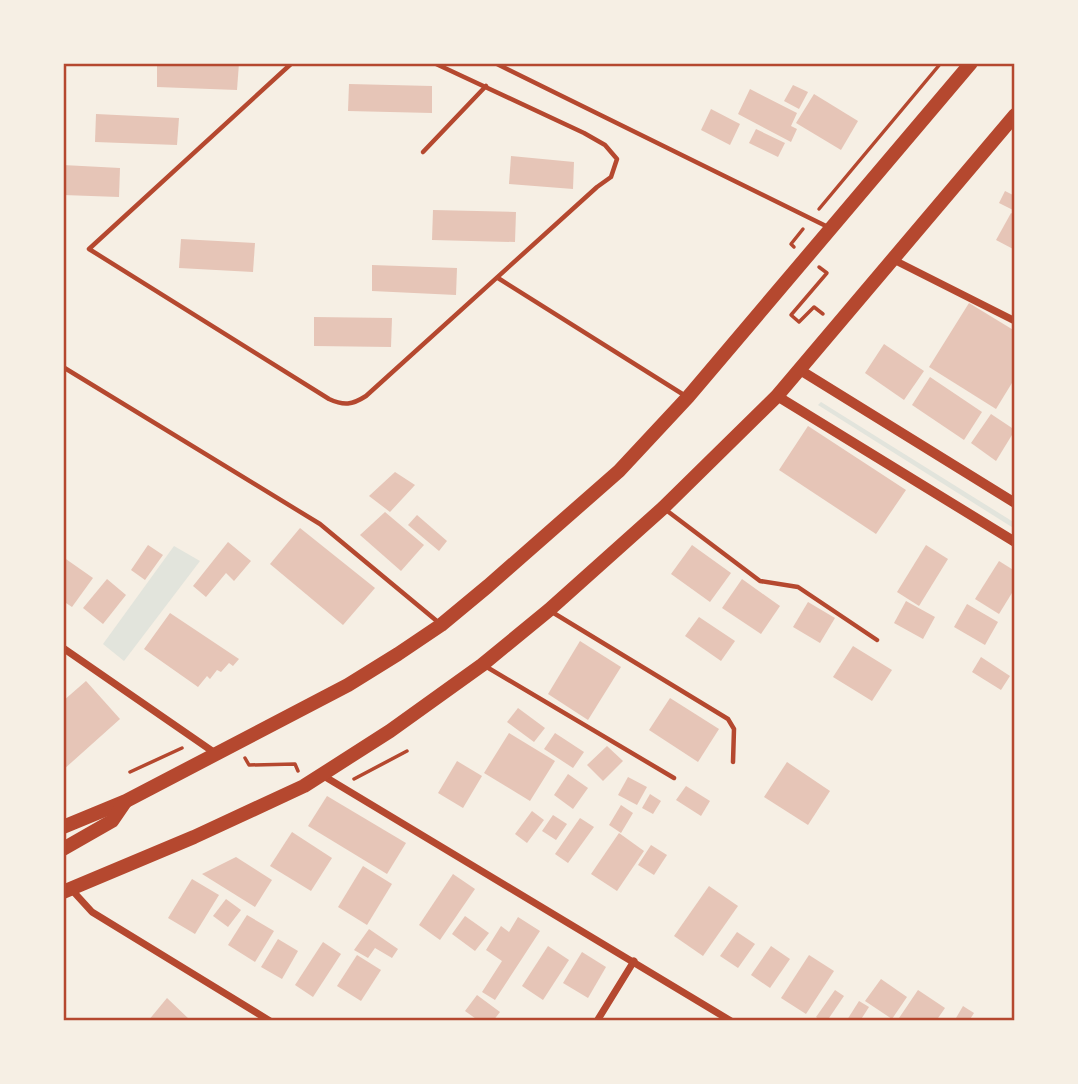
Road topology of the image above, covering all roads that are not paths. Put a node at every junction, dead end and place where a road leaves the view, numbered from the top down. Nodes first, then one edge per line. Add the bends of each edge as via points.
1 (292, 63) edge
2 (434, 63) edge
3 (495, 63) edge
4 (971, 63) edge
5 (486, 86) junction
6 (1015, 115) edge
7 (423, 152) dead end
8 (831, 228) junction
9 (894, 260) junction
10 (498, 278) junction
11 (1015, 321) edge
12 (63, 367) edge
13 (800, 370) junction
14 (776, 396) junction
15 (688, 397) junction
16 (1015, 503) edge
17 (663, 508) junction
18 (1015, 542) edge
19 (549, 610) junction
20 (441, 625) junction
21 (877, 640) dead end
22 (63, 648) edge
23 (482, 664) junction
24 (216, 755) junction
25 (733, 762) dead end
26 (322, 775) junction
27 (674, 778) dead end
28 (126, 801) junction
29 (63, 827) edge
30 (63, 849) edge
31 (67, 890) edge
32 (634, 961) junction
33 (270, 1021) edge
34 (597, 1021) edge
35 (731, 1021) edge

1 - 10 lane via 89,249 341,404 354,404 366,397
2 - 5 lane
3 - 8 lane
4 - 8 highway
5 - 7 lane
5 - 10 lane via 605,145 617,159 611,177
6 - 9 highway
8 - 15 highway
9 - 11 street
9 - 13 highway
10 - 15 lane
12 - 20 lane via 320,524
13 - 14 highway
13 - 16 street
14 - 17 highway
14 - 18 street
15 - 20 highway via 619,471
17 - 19 highway
17 - 21 lane via 760,581 798,587
19 - 23 highway
19 - 25 lane via 728,719 734,730
20 - 24 highway via 337,691
22 - 24 street
23 - 26 highway
23 - 27 lane
24 - 28 highway
26 - 31 highway via 194,837
26 - 32 street
28 - 29 highway
28 - 30 highway via 112,821
31 - 33 street via 92,912
32 - 34 street
32 - 35 street

